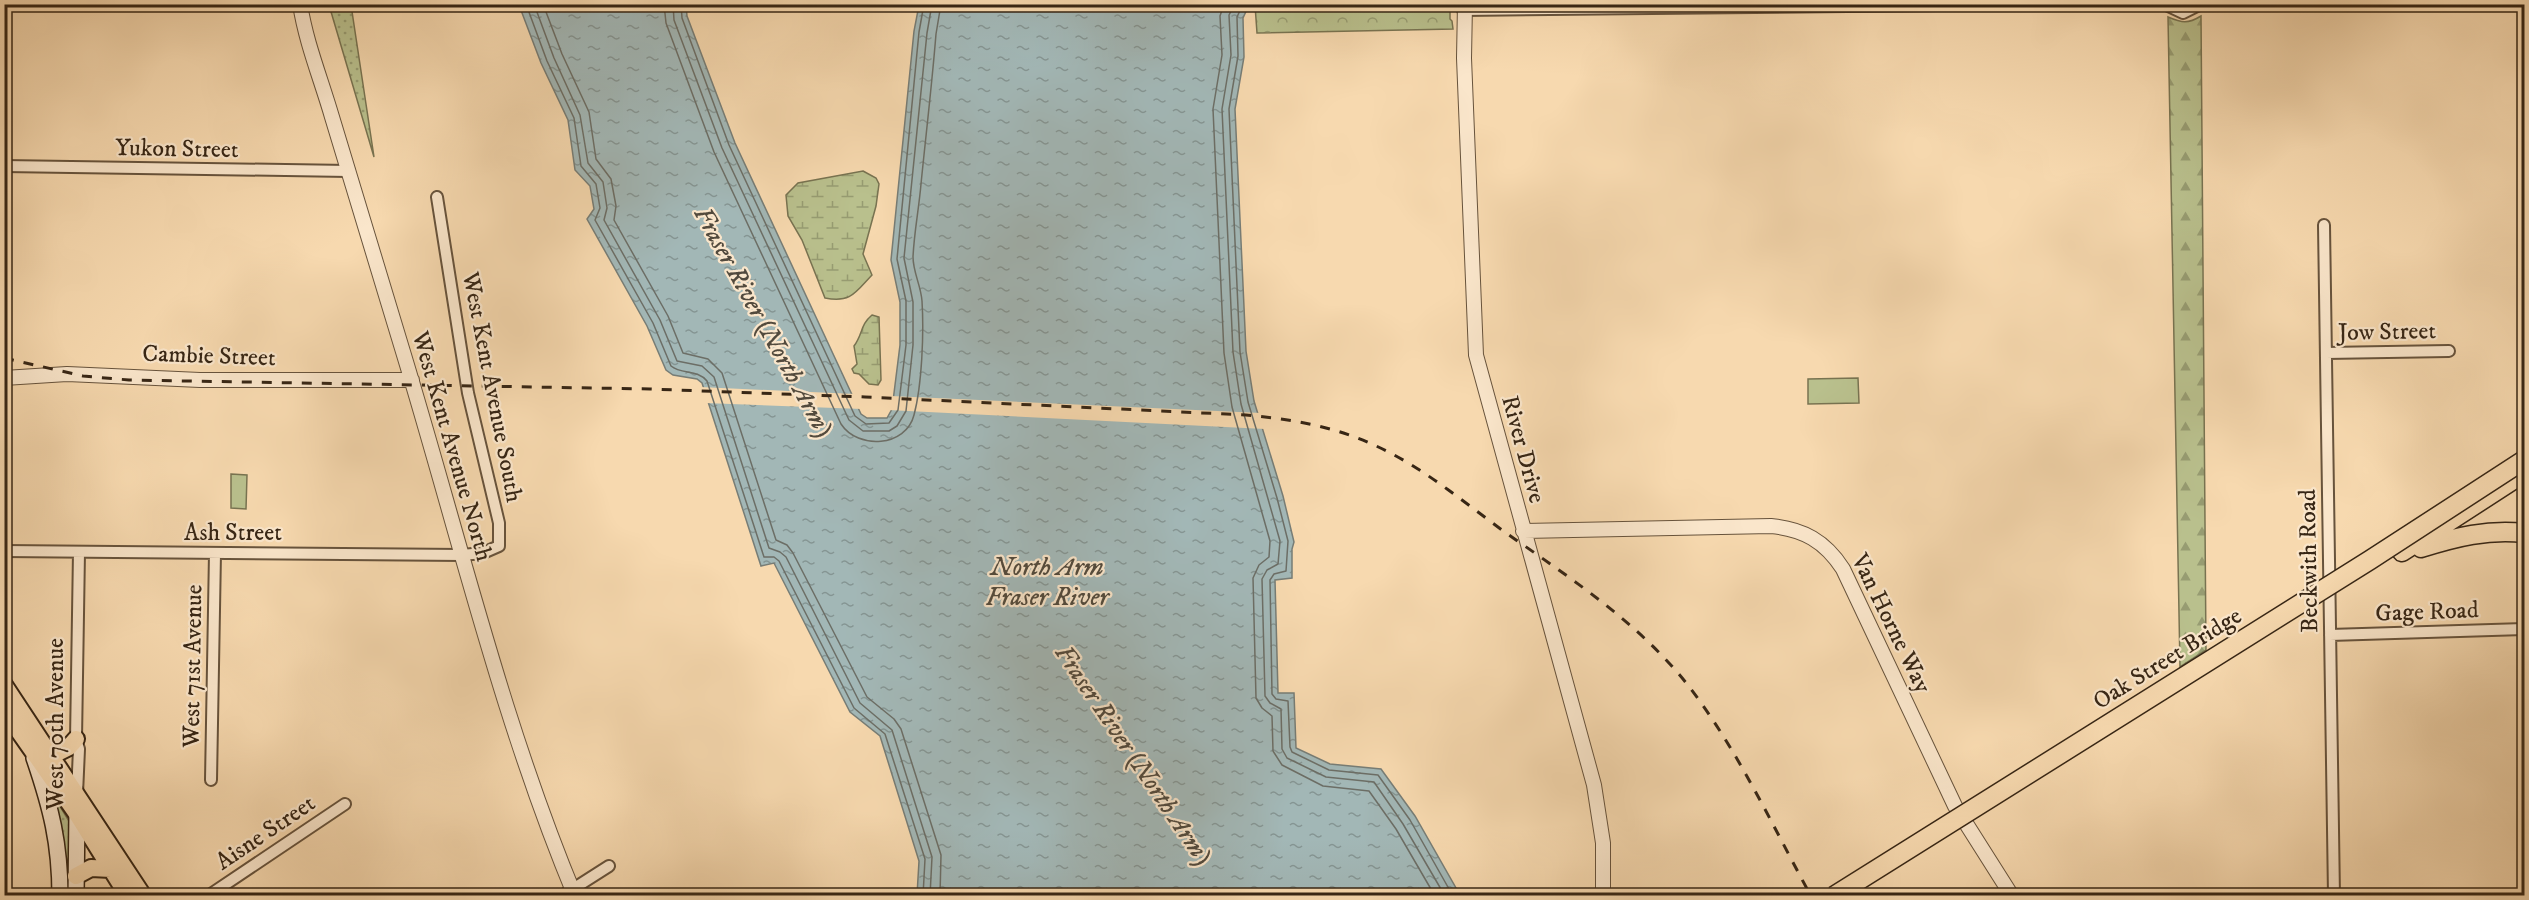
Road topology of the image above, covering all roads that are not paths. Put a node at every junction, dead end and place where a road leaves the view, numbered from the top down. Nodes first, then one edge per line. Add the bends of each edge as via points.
1 (300, 4) edge
2 (2046, 4) edge
3 (2164, 4) edge
4 (2201, 4) edge
5 (1877, 5) edge
6 (1464, 7) edge
7 (4, 166) edge
8 (349, 171) junction
9 (437, 197) dead end
10 (2324, 225) dead end
11 (2449, 351) dead end
12 (2326, 353) junction
13 (4, 378) edge
14 (412, 380) junction
15 (2524, 460) edge
16 (2524, 473) edge
17 (1523, 531) junction
18 (2524, 533) edge
19 (4, 551) edge
20 (79, 552) junction
21 (2402, 552) junction
22 (215, 553) junction
23 (462, 555) junction
24 (2524, 629) edge
25 (2330, 635) junction
26 (4, 685) edge
27 (4, 710) edge
28 (76, 739) junction
29 (31, 749) junction
30 (51, 756) junction
31 (211, 780) dead end
32 (77, 795) junction
33 (345, 804) dead end
34 (77, 814) junction
35 (609, 866) dead end
36 (111, 869) junction
37 (76, 876) junction
38 (570, 893) edge
39 (60, 896) edge
40 (76, 896) edge
41 (128, 896) edge
42 (142, 896) edge
43 (208, 896) edge
44 (1603, 896) edge
45 (1834, 896) edge
46 (1853, 896) edge
47 (2012, 896) edge
48 (2334, 896) edge

1 - 8 street, West Kent Avenue North
2 - 5 street
3 - 4 street via 2183,13
5 - 6 street
6 - 17 street, River Drive via 1473,334 1480,375
7 - 8 street, Yukon Street
8 - 14 street, West Kent Avenue North
9 - 23 street, West Kent Avenue South via 468,393 501,540 493,550
10 - 12 street, Beckwith Road
11 - 12 street, Jow Street
12 - 25 street, Beckwith Road
13 - 14 street, Cambie Street via 67,374 200,380
14 - 23 street, West Kent Avenue North
15 - 45 highway, Oak Street Bridge, bridge
16 - 21 highway, Oak Street Bridge
17 - 44 street, River Drive via 1594,785 1603,843
17 - 47 street, Van Horne Way via 1771,526 1804,532 1819,541 1843,569 1955,806
18 - 21 highway via 2472,534
19 - 20 street, Ash Street
20 - 22 street, Ash Street
20 - 28 street, West 70th Avenue
21 - 46 highway, Oak Street Bridge
22 - 23 street, Ash Street
22 - 31 street, West 71st Avenue
23 - 38 street, West Kent Avenue North via 486,644
24 - 25 street, Gage Road
25 - 48 street, Beckwith Road
26 - 30 main road
27 - 29 main road
28 - 30 main road
28 - 32 street, West 70th Avenue
29 - 34 main road
29 - 39 main road, West 70th Avenue via 55,825
30 - 32 main road
32 - 34 main road, West 70th Avenue
32 - 42 main road
33 - 43 street, Aisne Street
34 - 36 main road
34 - 37 main road, West 70th Avenue
35 - 38 street
36 - 37 main road via 92,868
36 - 41 main road
37 - 40 main road, West 70th Avenue

